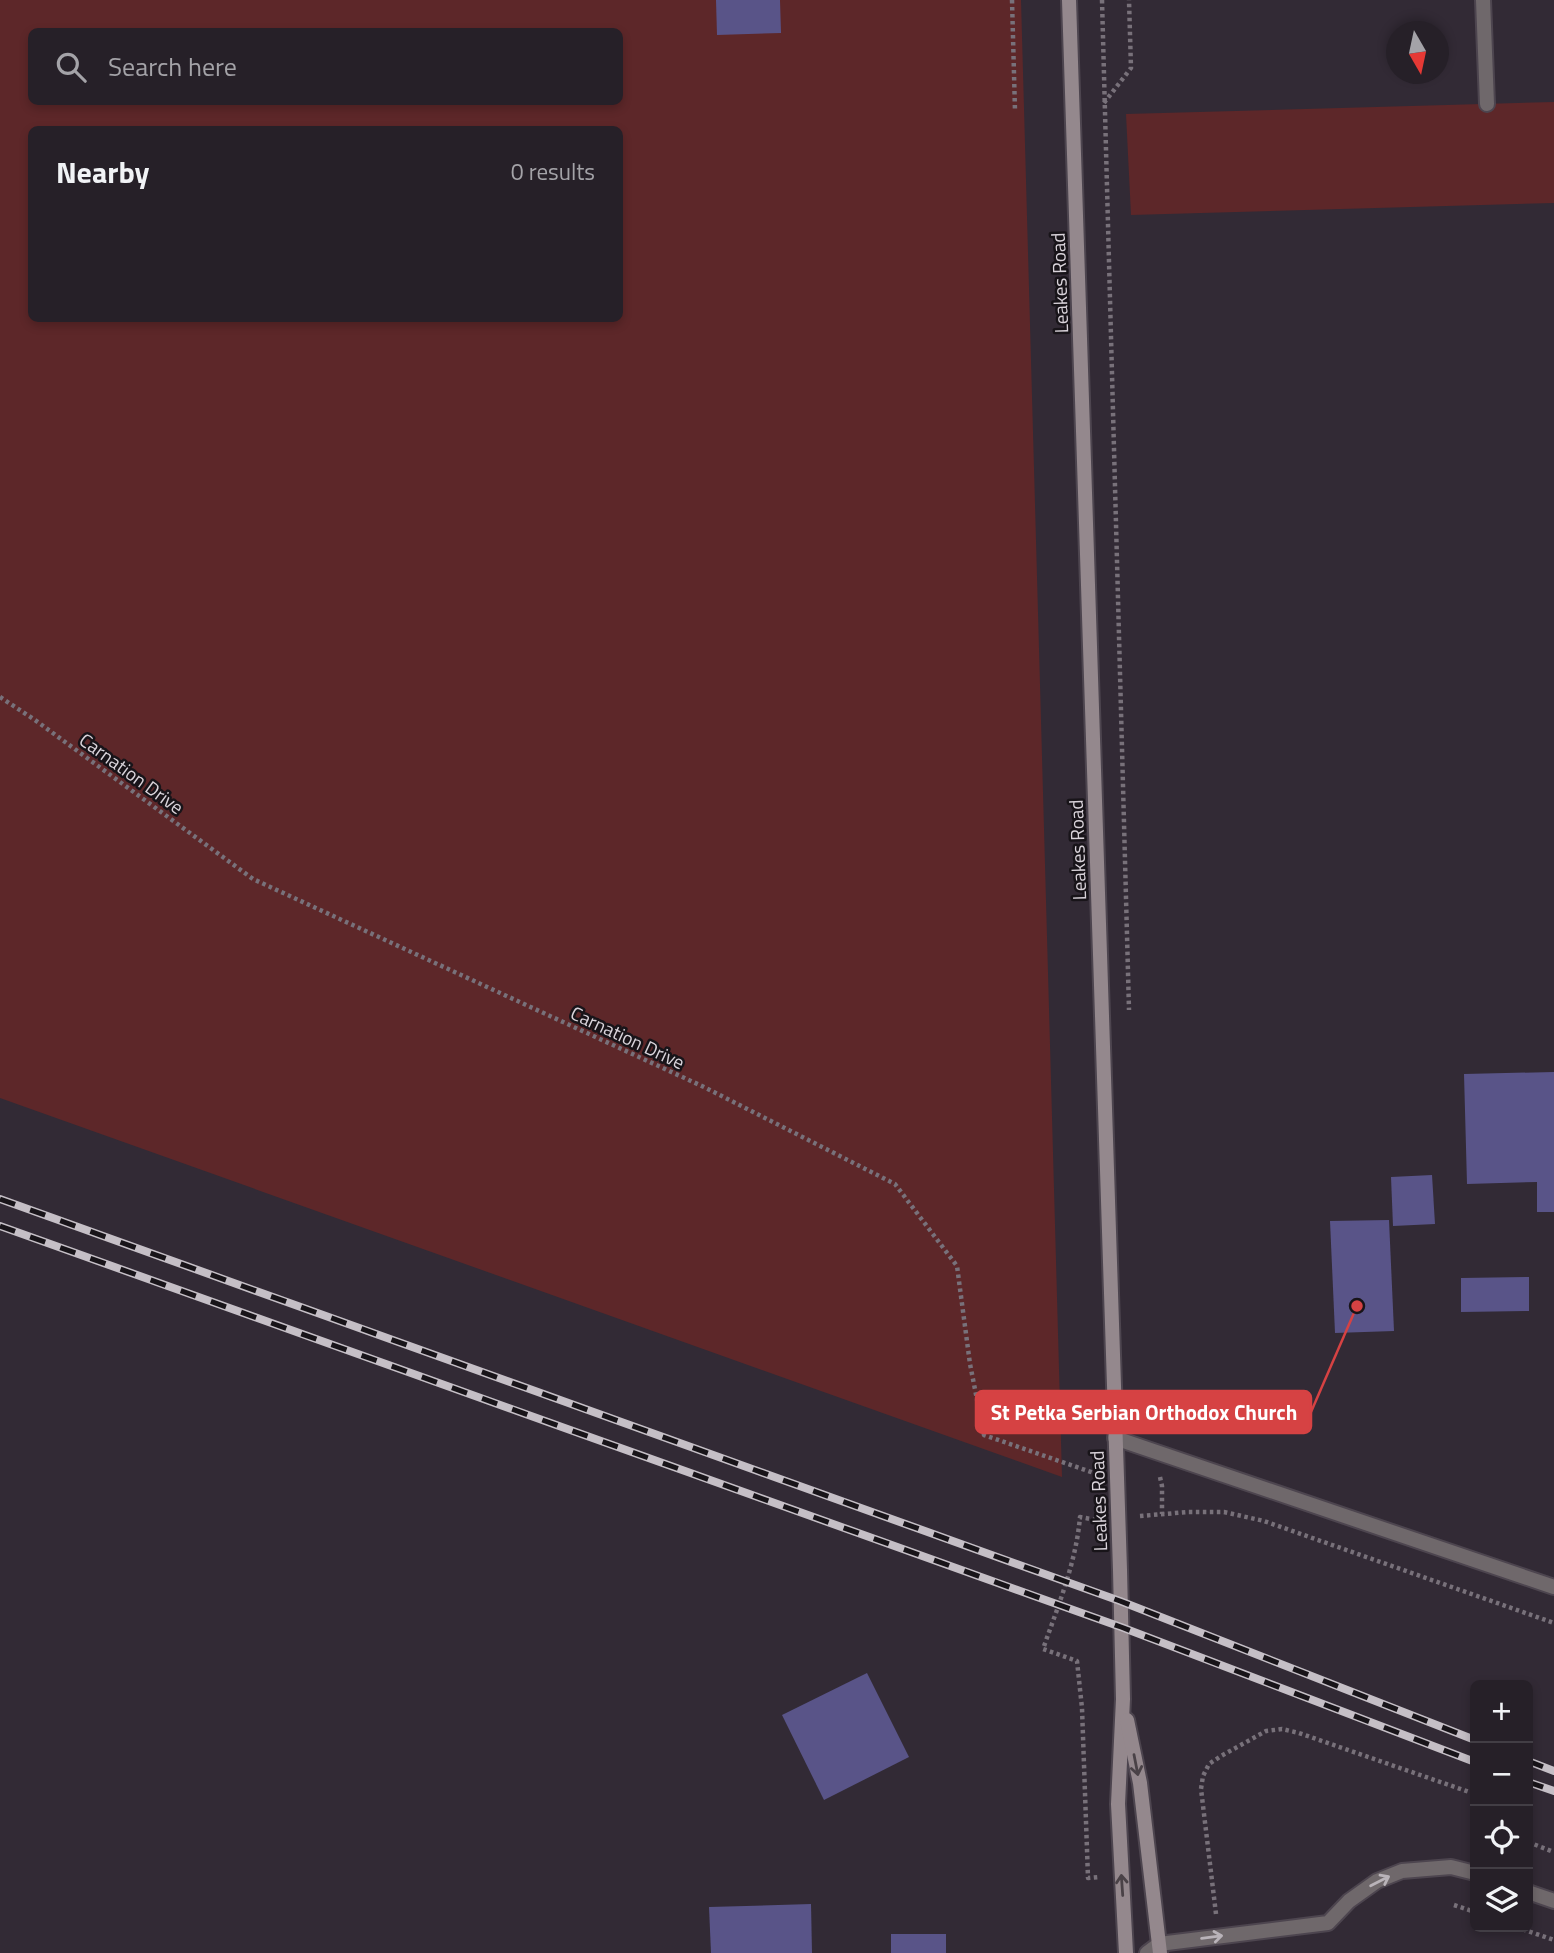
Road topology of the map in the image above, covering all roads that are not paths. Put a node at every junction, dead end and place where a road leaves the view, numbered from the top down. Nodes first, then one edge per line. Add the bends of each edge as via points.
1 (1069, 0) edge
2 (1483, 0) edge
3 (1487, 104) dead end
4 (1115, 1438) junction
5 (1554, 1587) edge
6 (1123, 1699) junction
7 (1470, 1872) edge
8 (1533, 1894) edge
9 (1554, 1901) edge
10 (1155, 1950) edge
11 (1126, 1953) edge

1 - 4 street, Leakes Road
2 - 3 street
4 - 5 street
4 - 6 street, Leakes Road
6 -> 10 street, Leakes Road via 1140,1783
11 -> 6 street, Leakes Road via 1118,1804
10 -> 7 street via 1219,1936 1328,1923 1377,1881 1402,1871 1451,1867
8 - 9 street

